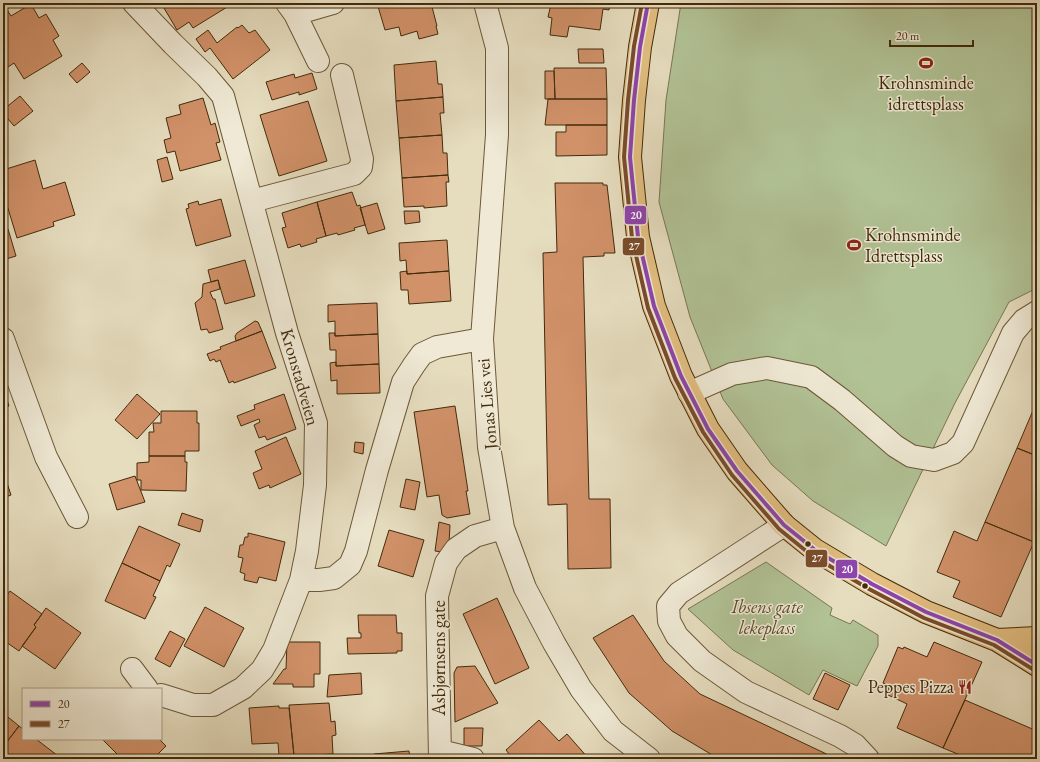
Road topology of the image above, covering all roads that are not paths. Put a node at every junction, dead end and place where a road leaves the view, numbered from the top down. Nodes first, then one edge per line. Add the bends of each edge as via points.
1 (134, 3) edge
2 (333, 3) edge
3 (485, 3) edge
4 (648, 3) edge
5 (291, 9) edge
6 (318, 61) dead end
7 (342, 75) dead end
8 (252, 201) junction
9 (1037, 312) edge
10 (3, 339) edge
11 (482, 339) junction
12 (689, 393) junction
13 (77, 518) dead end
14 (784, 524) junction
15 (503, 528) junction
16 (301, 580) junction
17 (1037, 638) edge
18 (997, 640) junction
19 (1037, 665) edge
20 (132, 669) dead end
21 (147, 688) edge
22 (162, 695) edge
23 (440, 755) edge
24 (473, 759) edge
25 (649, 759) edge
26 (868, 759) edge

1 - 8 street, Kronstadveien via 223,96
2 - 5 street
3 - 11 street, Jonas Lies vei via 497,48 497,135
4 - 12 main road via 640,47 630,157 638,237 654,306
5 - 6 street
7 - 8 street via 362,159 361,167 354,174
8 - 16 street, Kronstadveien via 287,333 316,423 315,485
9 - 12 street via 1024,320 1013,333 963,443 953,453 934,460 911,456 895,446 811,377 767,368 732,374
10 - 13 street via 46,458
11 - 15 street, Jonas Lies vei via 489,447
11 - 16 street via 437,347 422,354 403,382 350,566 334,578
12 - 14 main road via 708,429 737,471
14 - 18 main road via 816,550 872,584 926,612
14 - 26 street via 679,593 668,606 669,622 677,636 702,660 746,692 840,736 856,746
15 - 23 street, Asbjørnsens gate via 475,536 456,550 446,563 437,596
15 - 25 street, Jonas Lies vei via 525,588 581,689 614,730
16 - 22 street, Kronstadveien via 274,650 262,670 243,688 213,705 193,705
17 - 18 main road
18 - 19 main road
20 - 21 street
23 - 24 street, Asbjørnsens gate

